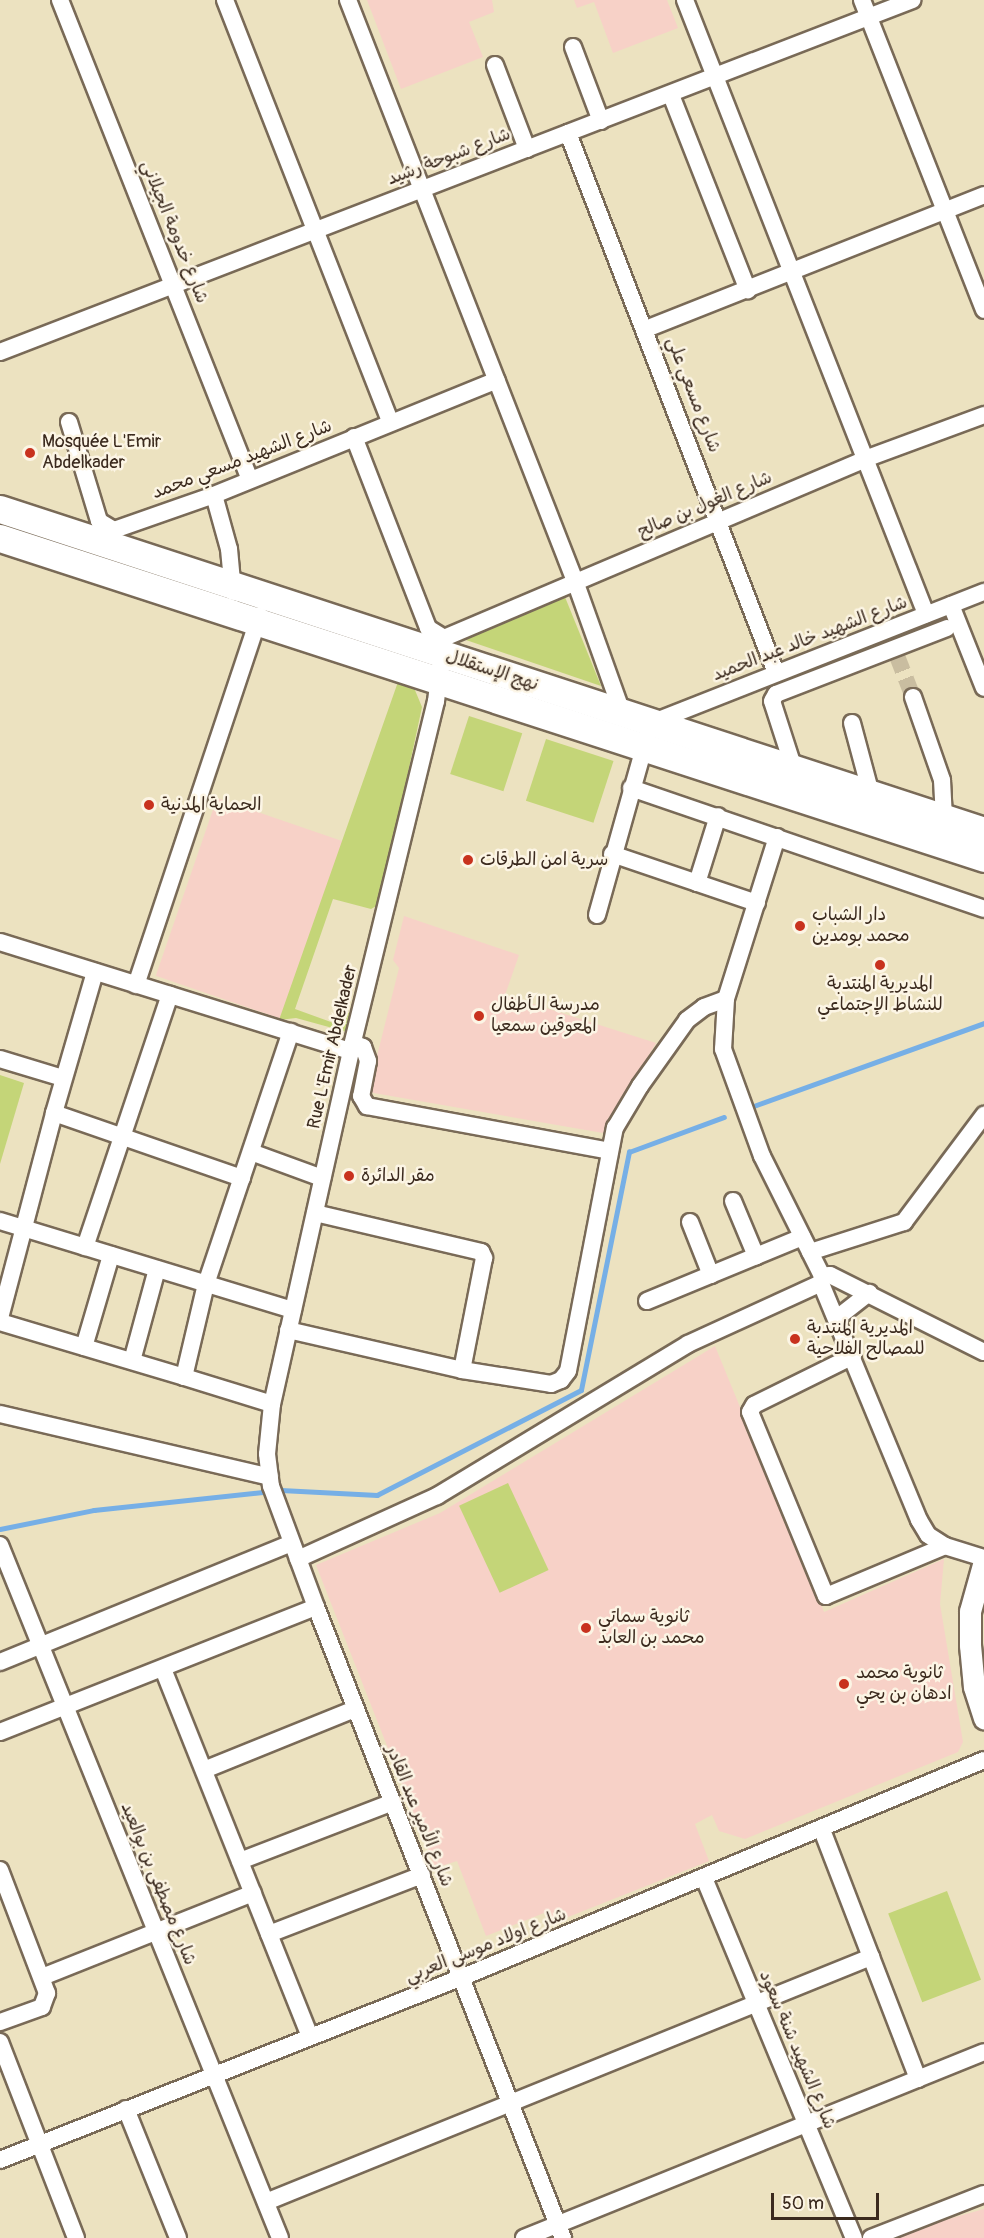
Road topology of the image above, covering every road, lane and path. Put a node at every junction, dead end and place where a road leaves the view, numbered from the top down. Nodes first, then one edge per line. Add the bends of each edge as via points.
1 (60, 0) edge
2 (225, 0) edge
3 (348, 0) edge
4 (685, 0) edge
5 (862, 0) edge
6 (912, 0) edge
7 (868, 17) junction
8 (573, 47) dead end
9 (495, 65) dead end
10 (715, 77) junction
11 (671, 95) junction
12 (601, 121) junction
13 (568, 133) junction
14 (527, 149) junction
15 (423, 188) junction
16 (984, 195) edge
17 (945, 210) junction
18 (314, 230) junction
19 (792, 271) junction
20 (174, 284) junction
21 (748, 290) junction
22 (984, 309) edge
23 (646, 329) junction
24 (0, 352) edge
25 (497, 380) junction
26 (984, 415) edge
27 (69, 422) dead end
28 (390, 422) junction
29 (354, 437) junction
30 (865, 459) junction
31 (250, 480) junction
32 (214, 495) junction
33 (0, 510) edge
34 (720, 520) junction
35 (0, 538) edge
36 (575, 581) junction
37 (233, 586) junction
38 (984, 592) edge
39 (951, 604) junction
40 (252, 611) junction
41 (926, 615) junction
42 (948, 628) dead end
43 (441, 668) junction
44 (777, 673) junction
45 (984, 688) edge
46 (913, 697) tunnel mouth
47 (852, 723) dead end
48 (622, 726) junction
49 (648, 734) junction
50 (794, 769) junction
51 (631, 788) junction
52 (870, 794) junction
53 (718, 816) junction
54 (944, 818) junction
55 (984, 831) edge
56 (777, 837) junction
57 (612, 854) junction
58 (984, 858) edge
59 (697, 883) junction
60 (757, 903) junction
61 (984, 909) edge
62 (597, 915) dead end
63 (0, 942) edge
64 (95, 972) junction
65 (136, 985) junction
66 (170, 995) junction
67 (726, 999) junction
68 (291, 1032) junction
69 (352, 1047) junction
70 (0, 1059) edge
71 (63, 1078) junction
72 (54, 1113) junction
73 (984, 1115) edge
74 (122, 1137) junction
75 (610, 1151) junction
76 (251, 1152) junction
77 (242, 1178) junction
78 (322, 1178) junction
79 (733, 1201) dead end
80 (315, 1213) junction
81 (0, 1221) edge
82 (690, 1222) dead end
83 (24, 1229) junction
84 (806, 1245) junction
85 (85, 1247) junction
86 (111, 1255) junction
87 (756, 1256) junction
88 (157, 1269) junction
89 (711, 1275) junction
90 (821, 1279) junction
91 (206, 1284) junction
92 (869, 1293) junction
93 (647, 1301) dead end
94 (293, 1310) junction
95 (837, 1318) junction
96 (0, 1320) edge
97 (288, 1330) junction
98 (84, 1347) junction
99 (984, 1352) edge
100 (853, 1356) junction
101 (132, 1361) junction
102 (462, 1370) junction
103 (184, 1377) junction
104 (272, 1404) junction
105 (0, 1414) edge
106 (272, 1488) junction
107 (291, 1543) junction
108 (0, 1545) edge
109 (945, 1546) junction
110 (298, 1559) junction
111 (984, 1559) edge
112 (316, 1607) junction
113 (41, 1646) junction
114 (0, 1662) edge
115 (163, 1669) junction
116 (66, 1707) junction
117 (355, 1709) junction
118 (984, 1718) edge
119 (0, 1732) edge
120 (984, 1760) edge
121 (204, 1770) junction
122 (393, 1802) junction
123 (822, 1830) junction
124 (240, 1861) junction
125 (0, 1870) edge
126 (422, 1875) junction
127 (704, 1878) junction
128 (253, 1893) junction
129 (155, 1930) junction
130 (269, 1934) junction
131 (871, 1957) junction
132 (42, 1977) junction
133 (463, 1977) junction
134 (756, 2003) junction
135 (0, 2022) edge
136 (310, 2036) junction
137 (0, 2042) edge
138 (984, 2052) edge
139 (215, 2074) junction
140 (918, 2079) junction
141 (510, 2101) junction
142 (126, 2109) junction
143 (807, 2124) junction
144 (39, 2143) junction
145 (0, 2160) edge
146 (984, 2194) edge
147 (266, 2202) junction
148 (561, 2231) edge
149 (76, 2238) edge
150 (178, 2238) edge
151 (280, 2238) edge
152 (524, 2238) edge
153 (854, 2238) edge
154 (871, 2238) edge

1 - 20 street, شارع خدومة الجيلاني
2 - 18 street
3 - 15 street
4 - 10 street
5 - 7 street
6 - 7 street, شارع شبوحة رشيد
7 - 10 street, شارع شبوحة رشيد
7 - 17 street
8 - 12 street
9 - 14 street
10 - 11 street, شارع شبوحة رشيد
10 - 19 street
11 - 12 street, شارع شبوحة رشيد
11 - 21 street
12 - 13 street, شارع شبوحة رشيد
13 - 14 street, شارع شبوحة رشيد
13 - 23 street, شارع مسعي علي
14 - 15 street, شارع شبوحة رشيد
15 - 18 street, شارع شبوحة رشيد
15 - 25 street
16 - 17 street
17 - 19 street
17 - 22 street
18 - 20 street, شارع شبوحة رشيد
18 - 28 street
19 - 21 street
19 - 30 street
20 - 24 street, شارع شبوحة رشيد
20 - 31 street, شارع خدومة الجيلاني
21 - 23 street
23 - 34 street, شارع مسعي علي
25 - 28 street, شارع الشهيد مسعي محمد
25 - 36 street
26 - 30 street, شارع الغول بن صالح
27 - 32 street, شارع الشهيد مسعي محمد via 104,527 114,530
28 - 29 street, شارع الشهيد مسعي محمد
29 - 31 street, شارع الشهيد مسعي محمد
29 - 43 street
30 - 34 street, شارع الغول بن صالح
30 - 41 street
31 - 32 street, شارع الشهيد مسعي محمد
32 - 37 street via 229,549
33 - 37 main road, نهج الإستقلال
34 - 36 street, شارع الغول بن صالح
34 - 44 street, شارع مسعي علي
35 - 40 main road, نهج الإستقلال
36 - 43 street, شارع الغول بن صالح
36 - 48 street
37 - 40 main road, نهج الإستقلال
38 - 39 street, شارع الشهيد خالد عبد الحميد
39 - 41 street, شارع الشهيد خالد عبد الحميد
39 - 45 street
40 - 43 main road, نهج الإستقلال
40 - 65 street
41 - 44 street, شارع الشهيد خالد عبد الحميد
42 - 50 street via 896,653 773,697
43 - 48 main road, نهج الإستقلال
43 - 69 street, Rue L'Emir Abdelkader
44 - 49 street, شارع الشهيد خالد عبد الحميد
46 - 54 street via 942,780
47 - 52 street
48 - 49 main road, نهج الإستقلال
49 - 50 main road, نهج الإستقلال
49 - 51 street
49 - 58 main road, نهج الإستقلال
50 - 52 main road, نهج الإستقلال
51 - 53 street
51 - 57 street
52 - 54 main road, نهج الإستقلال
53 - 56 street
53 - 59 street
54 - 55 main road, نهج الإستقلال
56 - 60 street
56 - 61 street
57 - 59 street
57 - 62 street
59 - 60 street
60 - 67 street
63 - 64 street
64 - 65 street
64 - 71 street
65 - 66 street
66 - 68 street
66 - 74 street
67 - 75 street via 704,1007 687,1020 615,1128
67 - 84 street via 723,1049 733,1081 762,1156
68 - 69 street
68 - 76 street
69 - 75 street via 363,1047 368,1060 361,1096 361,1102 367,1106
69 - 78 street, Rue L'Emir Abdelkader
70 - 71 street
71 - 72 street
72 - 74 street
72 - 83 street
73 - 84 street via 904,1222
74 - 77 street
74 - 85 street
75 - 102 street via 568,1371 551,1384
76 - 77 street
76 - 78 street
77 - 91 street
78 - 80 street, Rue L'Emir Abdelkader
79 - 87 street
80 - 94 street, Rue L'Emir Abdelkader
80 - 102 street via 482,1252
81 - 83 street
82 - 89 street
83 - 85 street
83 - 96 street
84 - 87 street
84 - 90 street
85 - 86 street
86 - 88 street
86 - 98 street
87 - 89 street
88 - 91 street
88 - 101 street
89 - 93 street
90 - 92 street via 830,1275
90 - 95 street
90 - 110 street via 688,1344 437,1496
91 - 94 street
91 - 103 street
92 - 95 street
92 - 99 street
94 - 97 street, Rue L'Emir Abdelkader
95 - 100 street
96 - 98 street
97 - 102 street
97 - 104 street, Rue L'Emir Abdelkader
98 - 101 street
100 - 109 street via 919,1520 928,1534
100 - 109 street via 754,1405 750,1412 826,1596
101 - 103 street
103 - 104 street
104 - 106 street, شارع الأمير عبد القادر via 267,1432
105 - 106 street
106 - 107 street, شارع الأمير عبد القادر
107 - 110 street, شارع الأمير عبد القادر
107 - 113 street
108 - 113 street, شارع مصطفى بن بوالعيد
109 - 111 street
110 - 112 street, شارع الأمير عبد القادر
111 - 118 street via 970,1611 970,1645 974,1687
112 - 115 street
112 - 117 street, شارع الأمير عبد القادر
113 - 114 street
113 - 116 street, شارع مصطفى بن بوالعيد
115 - 116 street
115 - 121 street
116 - 119 street
116 - 129 street, شارع مصطفى بن بوالعيد
117 - 121 street
117 - 122 street, شارع الأمير عبد القادر
120 - 123 street, شارع اولاد موسى العربي
121 - 124 street
122 - 124 street
122 - 126 street, شارع الأمير عبد القادر
123 - 127 street, شارع اولاد موسى العربي
123 - 131 street
124 - 128 street
125 - 132 street
126 - 130 street
126 - 133 street, شارع الأمير عبد القادر
127 - 133 street, شارع اولاد موسى العربي
127 - 134 street, شارع الشهيد شنة سعود
128 - 129 street
128 - 130 street
129 - 132 street
129 - 139 street, شارع مصطفى بن بوالعيد
130 - 136 street
131 - 134 street
131 - 140 street
132 - 135 street via 47,1993 42,2007
133 - 136 street, شارع اولاد موسى العربي
133 - 141 street, شارع الأمير عبد القادر
134 - 141 street
134 - 143 street, شارع الشهيد شنة سعود
136 - 139 street, شارع اولاد موسى العربي
137 - 144 street
138 - 140 street
139 - 142 street, شارع اولاد موسى العربي
139 - 147 street, شارع مصطفى بن بوالعيد
140 - 143 street
141 - 147 street
141 - 148 street, شارع الأمير عبد القادر
142 - 144 street, شارع اولاد موسى العربي
142 - 150 street
143 - 148 street
143 - 153 street, شارع الشهيد شنة سعود
144 - 145 street, شارع اولاد موسى العربي
144 - 149 street
146 - 154 street
147 - 151 street, شارع مصطفى بن بوالعيد
148 - 152 street

